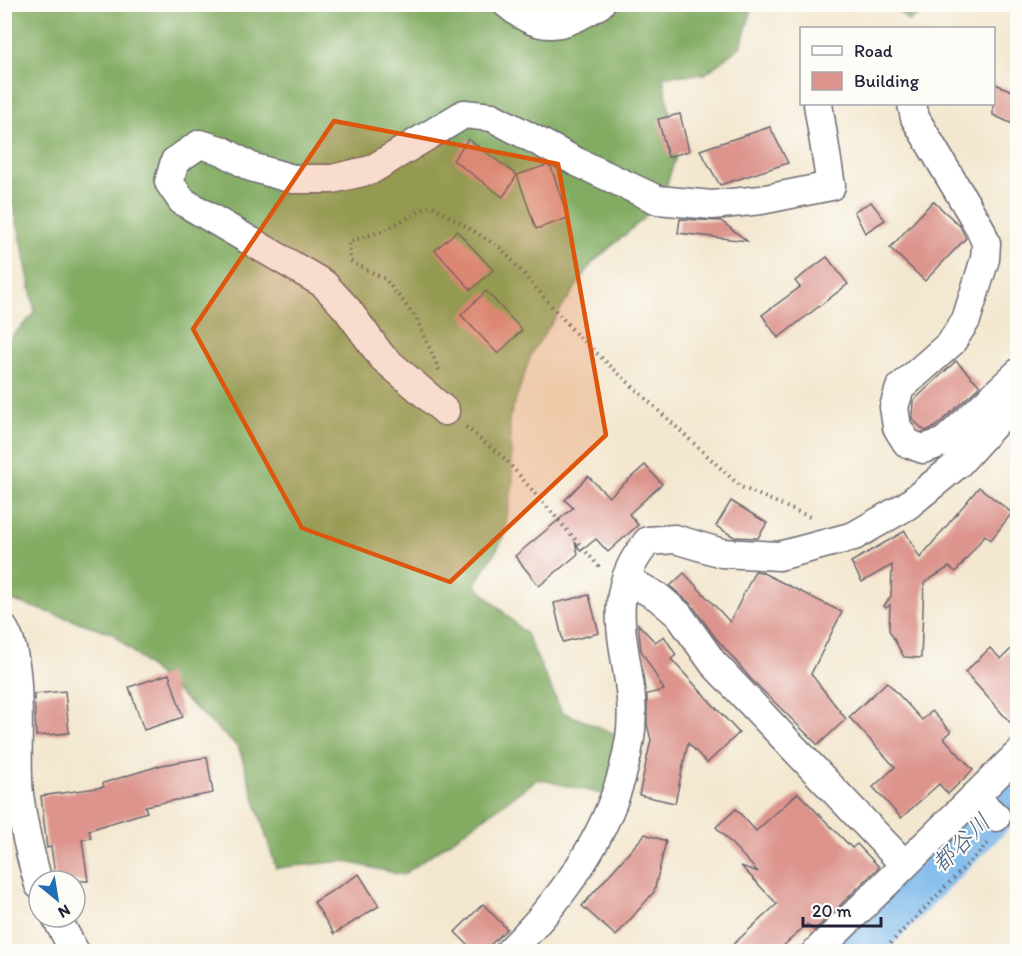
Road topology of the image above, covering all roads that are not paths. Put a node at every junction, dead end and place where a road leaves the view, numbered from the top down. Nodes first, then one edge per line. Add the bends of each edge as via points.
1 (507, 4) edge
2 (600, 4) edge
3 (818, 105) edge
4 (912, 105) edge
5 (1017, 373) edge
6 (1017, 398) edge
7 (445, 411) road end
8 (626, 579) junction
9 (4, 629) edge
10 (1017, 754) edge
11 (904, 864) junction
12 (34, 869) edge
13 (63, 929) edge
14 (75, 951) edge
15 (508, 951) edge
16 (816, 951) edge

1 - 2 street via 537,24 568,23
3 - 7 street via 831,186 712,205 658,201 492,117 464,114 371,170 332,179 293,179 251,167 223,151 200,144 175,161 170,182 182,201 324,284 382,357
4 - 5 street via 915,118 986,243 985,259 966,320 951,343 900,388 894,407 897,427 907,443 923,449 944,442
6 - 8 street via 950,471 908,505 854,536 779,556 722,553 675,539 648,541 634,557
8 - 11 street via 658,597 679,615 713,663
8 - 15 street via 618,613 629,678 630,736 617,796 591,851 544,916
9 - 12 street via 10,638 17,687 19,793
10 - 11 street via 987,813
11 - 16 street
13 - 14 street

